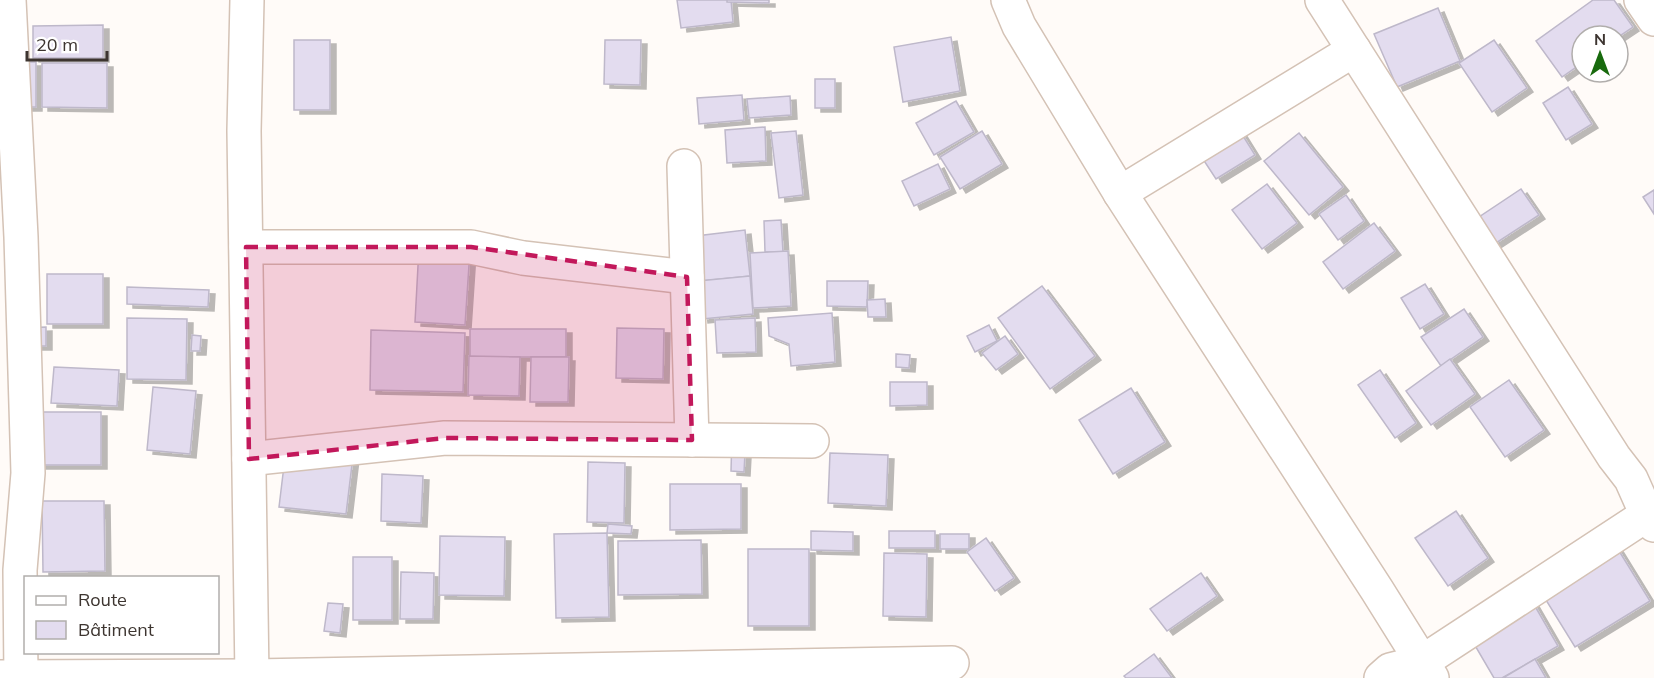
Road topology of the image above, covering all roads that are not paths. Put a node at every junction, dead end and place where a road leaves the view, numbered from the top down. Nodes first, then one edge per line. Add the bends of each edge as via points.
1 (9, 0) edge
2 (247, 0) edge
3 (1008, 0) edge
4 (1322, 0) edge
5 (1354, 50) junction
6 (684, 166) dead end
7 (1120, 194) junction
8 (11, 238) edge
9 (246, 247) junction
10 (687, 277) junction
11 (692, 440) junction
12 (812, 441) dead end
13 (249, 459) junction
14 (14, 473) edge
15 (1652, 517) edge
16 (952, 663) dead end
17 (1427, 670) edge
18 (14, 677) edge
19 (252, 677) edge
20 (1381, 678) edge

1 - 8 street
2 - 9 street
3 - 7 street via 1019,26
4 - 5 street
5 - 7 street
5 - 15 street
6 - 10 street
7 - 17 street
8 - 14 street
9 - 10 street via 471,247 523,258
9 - 13 street
10 - 11 street
11 - 12 street
11 - 13 street via 445,438
13 - 19 street
14 - 18 street via 21,570
15 - 17 street
16 - 19 street
17 - 20 street via 1390,670
18 - 19 street

